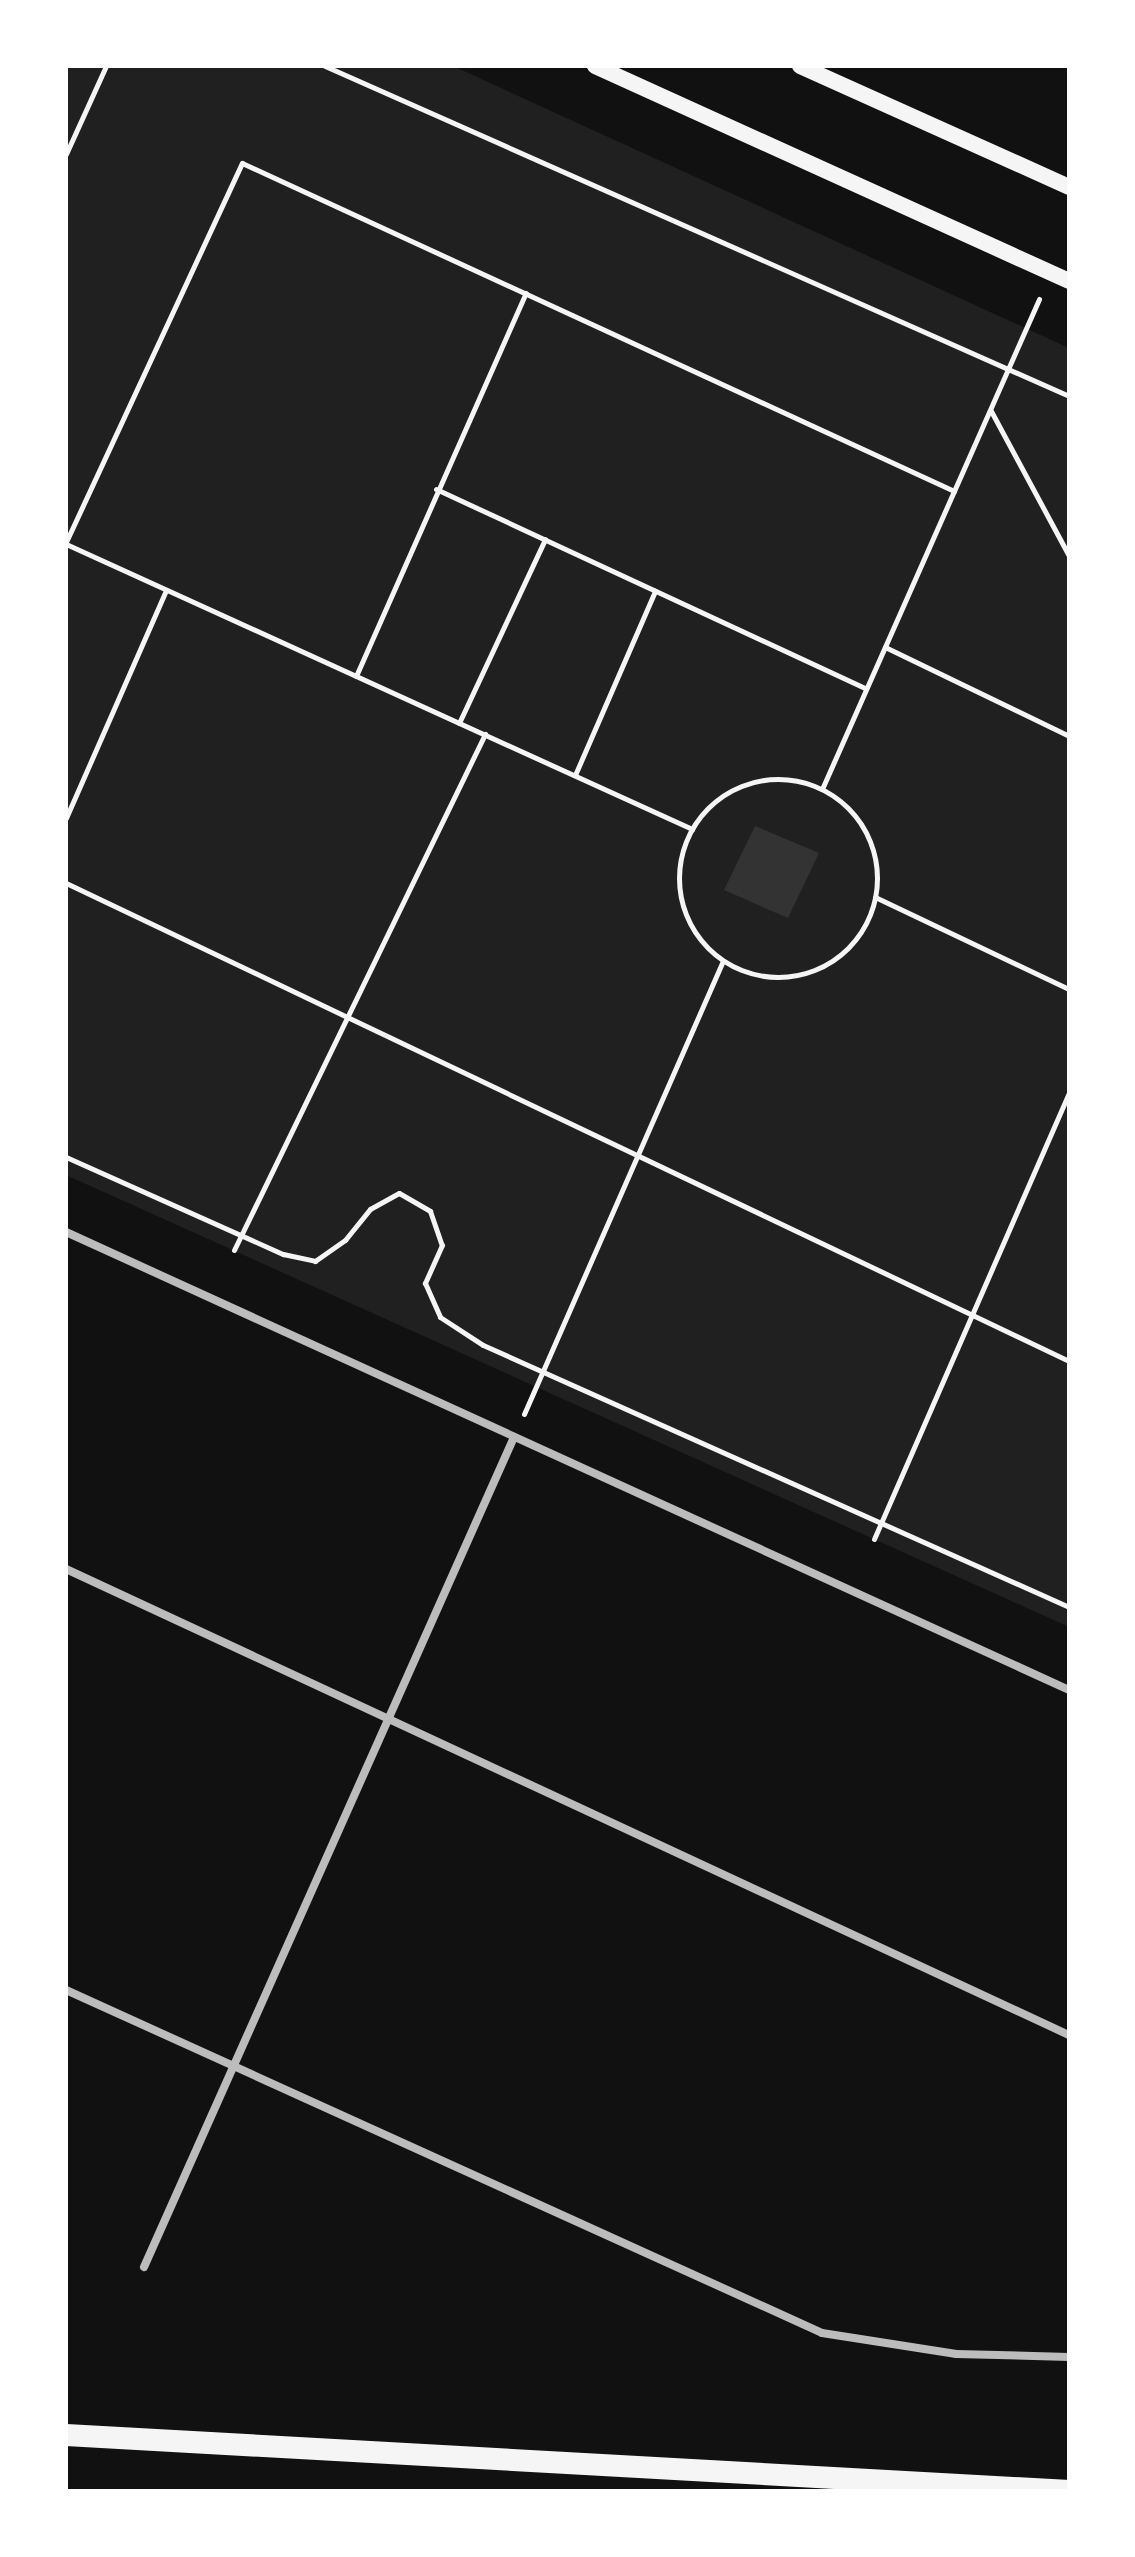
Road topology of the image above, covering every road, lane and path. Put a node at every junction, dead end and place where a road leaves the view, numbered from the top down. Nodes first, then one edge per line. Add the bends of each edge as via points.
1 (106, 66) edge
2 (325, 66) edge
3 (595, 66) edge
4 (800, 66) edge
5 (66, 154) edge
6 (1069, 187) edge
7 (1050, 272) junction
8 (1069, 281) edge
9 (526, 293) junction
10 (1009, 367) junction
11 (1069, 396) edge
12 (990, 410) junction
13 (436, 489) junction
14 (954, 491) junction
15 (545, 539) junction
16 (66, 543) edge
17 (1069, 556) edge
18 (166, 590) junction
19 (655, 591) junction
20 (885, 647) junction
21 (356, 676) junction
22 (866, 689) junction
23 (459, 723) junction
24 (485, 734) junction
25 (1069, 736) edge
26 (575, 775) junction
27 (822, 789) junction
28 (66, 818) edge
29 (692, 829) junction
30 (66, 883) edge
31 (875, 897) junction
32 (723, 961) junction
33 (1069, 989) edge
34 (347, 1018) junction
35 (1069, 1093) edge
36 (637, 1156) junction
37 (66, 1157) edge
38 (66, 1232) edge
39 (240, 1235) junction
40 (234, 1250) dead end
41 (972, 1315) junction
42 (1069, 1361) edge
43 (543, 1370) junction
44 (514, 1437) junction
45 (880, 1523) junction
46 (874, 1539) dead end
47 (66, 1569) edge
48 (1069, 1607) edge
49 (1069, 1690) edge
50 (390, 1719) junction
51 (66, 1990) edge
52 (1069, 2035) edge
53 (234, 2067) junction
54 (144, 2267) dead end
55 (1069, 2357) edge
56 (66, 2435) edge
57 (1069, 2491) edge

1 - 5 path
2 - 10 path
3 - 7 main road
4 - 6 main road
7 - 8 main road
7 - 10 path
9 - 13 path
9 - 14 path
9 - 16 path via 242,163
10 - 11 path
10 - 12 path
12 - 14 path
12 - 17 path
13 - 15 path
13 - 21 path
14 - 20 path
15 - 19 path
15 - 23 path
16 - 18 path
18 - 21 path
18 - 28 path
19 - 22 path
19 - 26 path
20 - 22 path
20 - 25 path
21 - 23 path
22 - 27 path
23 - 24 path
24 - 26 path
24 - 34 path
26 - 29 path
27 - 29 path via 790,779 757,781 726,792
27 - 31 path via 849,808 867,833 876,864
29 - 32 path via 678,877 683,910 699,939
30 - 34 path
31 - 32 path via 854,939 816,969 785,976 753,974
31 - 33 path
32 - 36 path
34 - 36 path
34 - 39 path
35 - 41 path
36 - 41 path
36 - 43 path
37 - 39 path
38 - 44 street
39 - 40 path
39 - 43 path via 315,1261 345,1240 370,1209 399,1193 430,1211 442,1245 425,1283 440,1317 483,1345
41 - 42 path
41 - 45 path
43 - 44 path
43 - 45 path
44 - 49 street
44 - 50 street
45 - 46 path
45 - 48 path
47 - 50 street
50 - 52 street
50 - 53 street
51 - 53 street
53 - 54 street
53 - 55 street via 822,2333 956,2354
56 - 57 highway

